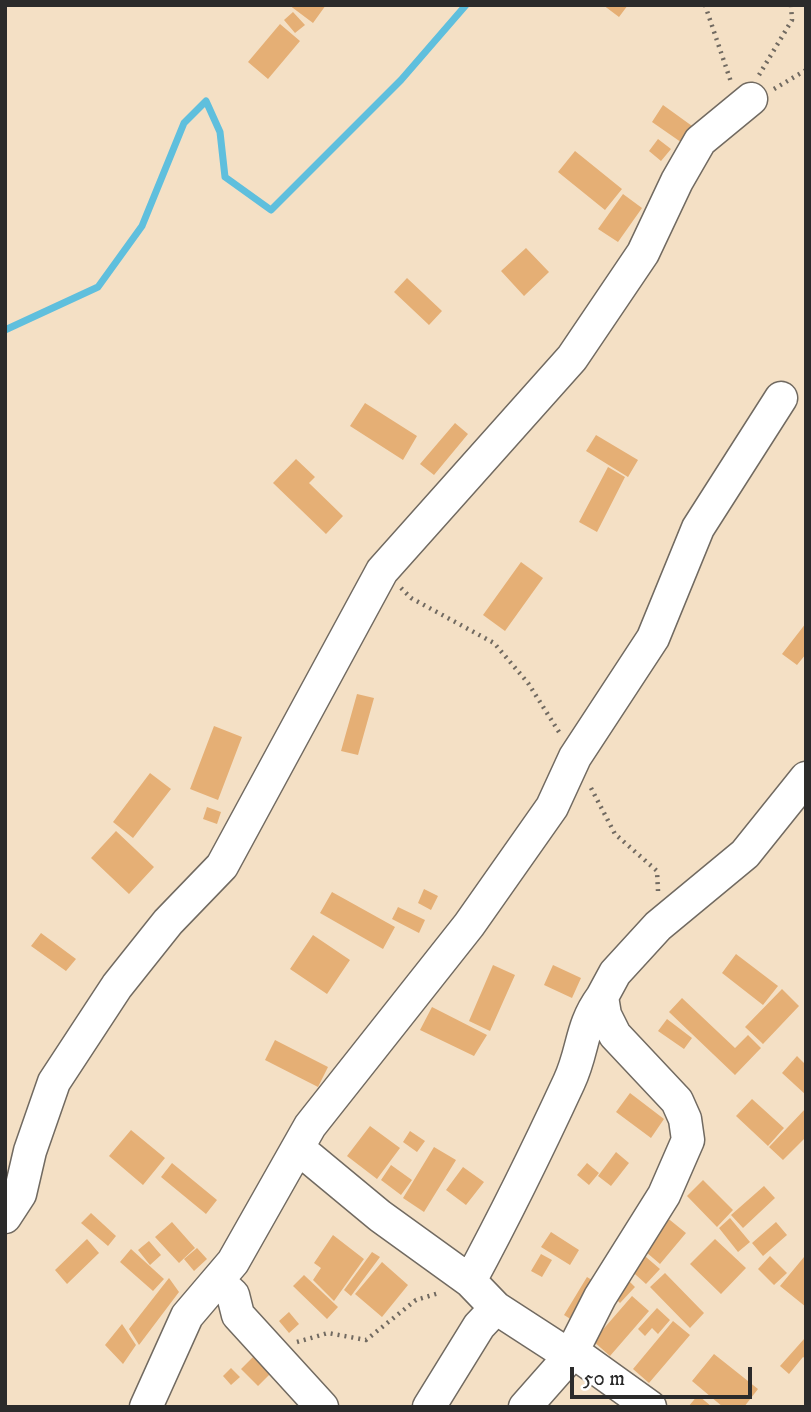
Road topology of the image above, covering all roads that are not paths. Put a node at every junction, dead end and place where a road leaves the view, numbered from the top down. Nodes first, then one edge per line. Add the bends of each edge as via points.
1 (742, 106) road end
2 (781, 398) dead end
3 (806, 778) edge
4 (602, 997) junction
5 (298, 1148) junction
6 (5, 1217) edge
7 (218, 1280) junction
8 (470, 1281) junction
9 (496, 1308) junction
10 (571, 1354) junction
11 (146, 1407) edge
12 (322, 1407) edge
13 (429, 1407) edge
14 (525, 1407) edge
15 (650, 1407) edge

1 - 6 street via 700,141 643,253 572,358 383,571 222,866 168,922 117,986 54,1082 20,1194
2 - 5 street via 698,528 653,638 575,757 545,818 469,925 310,1126
3 - 4 street via 745,855 658,926 615,973
4 - 8 street via 587,1017 570,1079
4 - 10 street via 615,1035 677,1101 688,1139 664,1195 600,1297
5 - 7 street
5 - 8 street via 380,1216
7 - 11 street via 187,1316
7 - 12 street via 233,1296 238,1315
8 - 9 street
9 - 10 street
9 - 13 street via 479,1326
10 - 14 street
10 - 15 street

